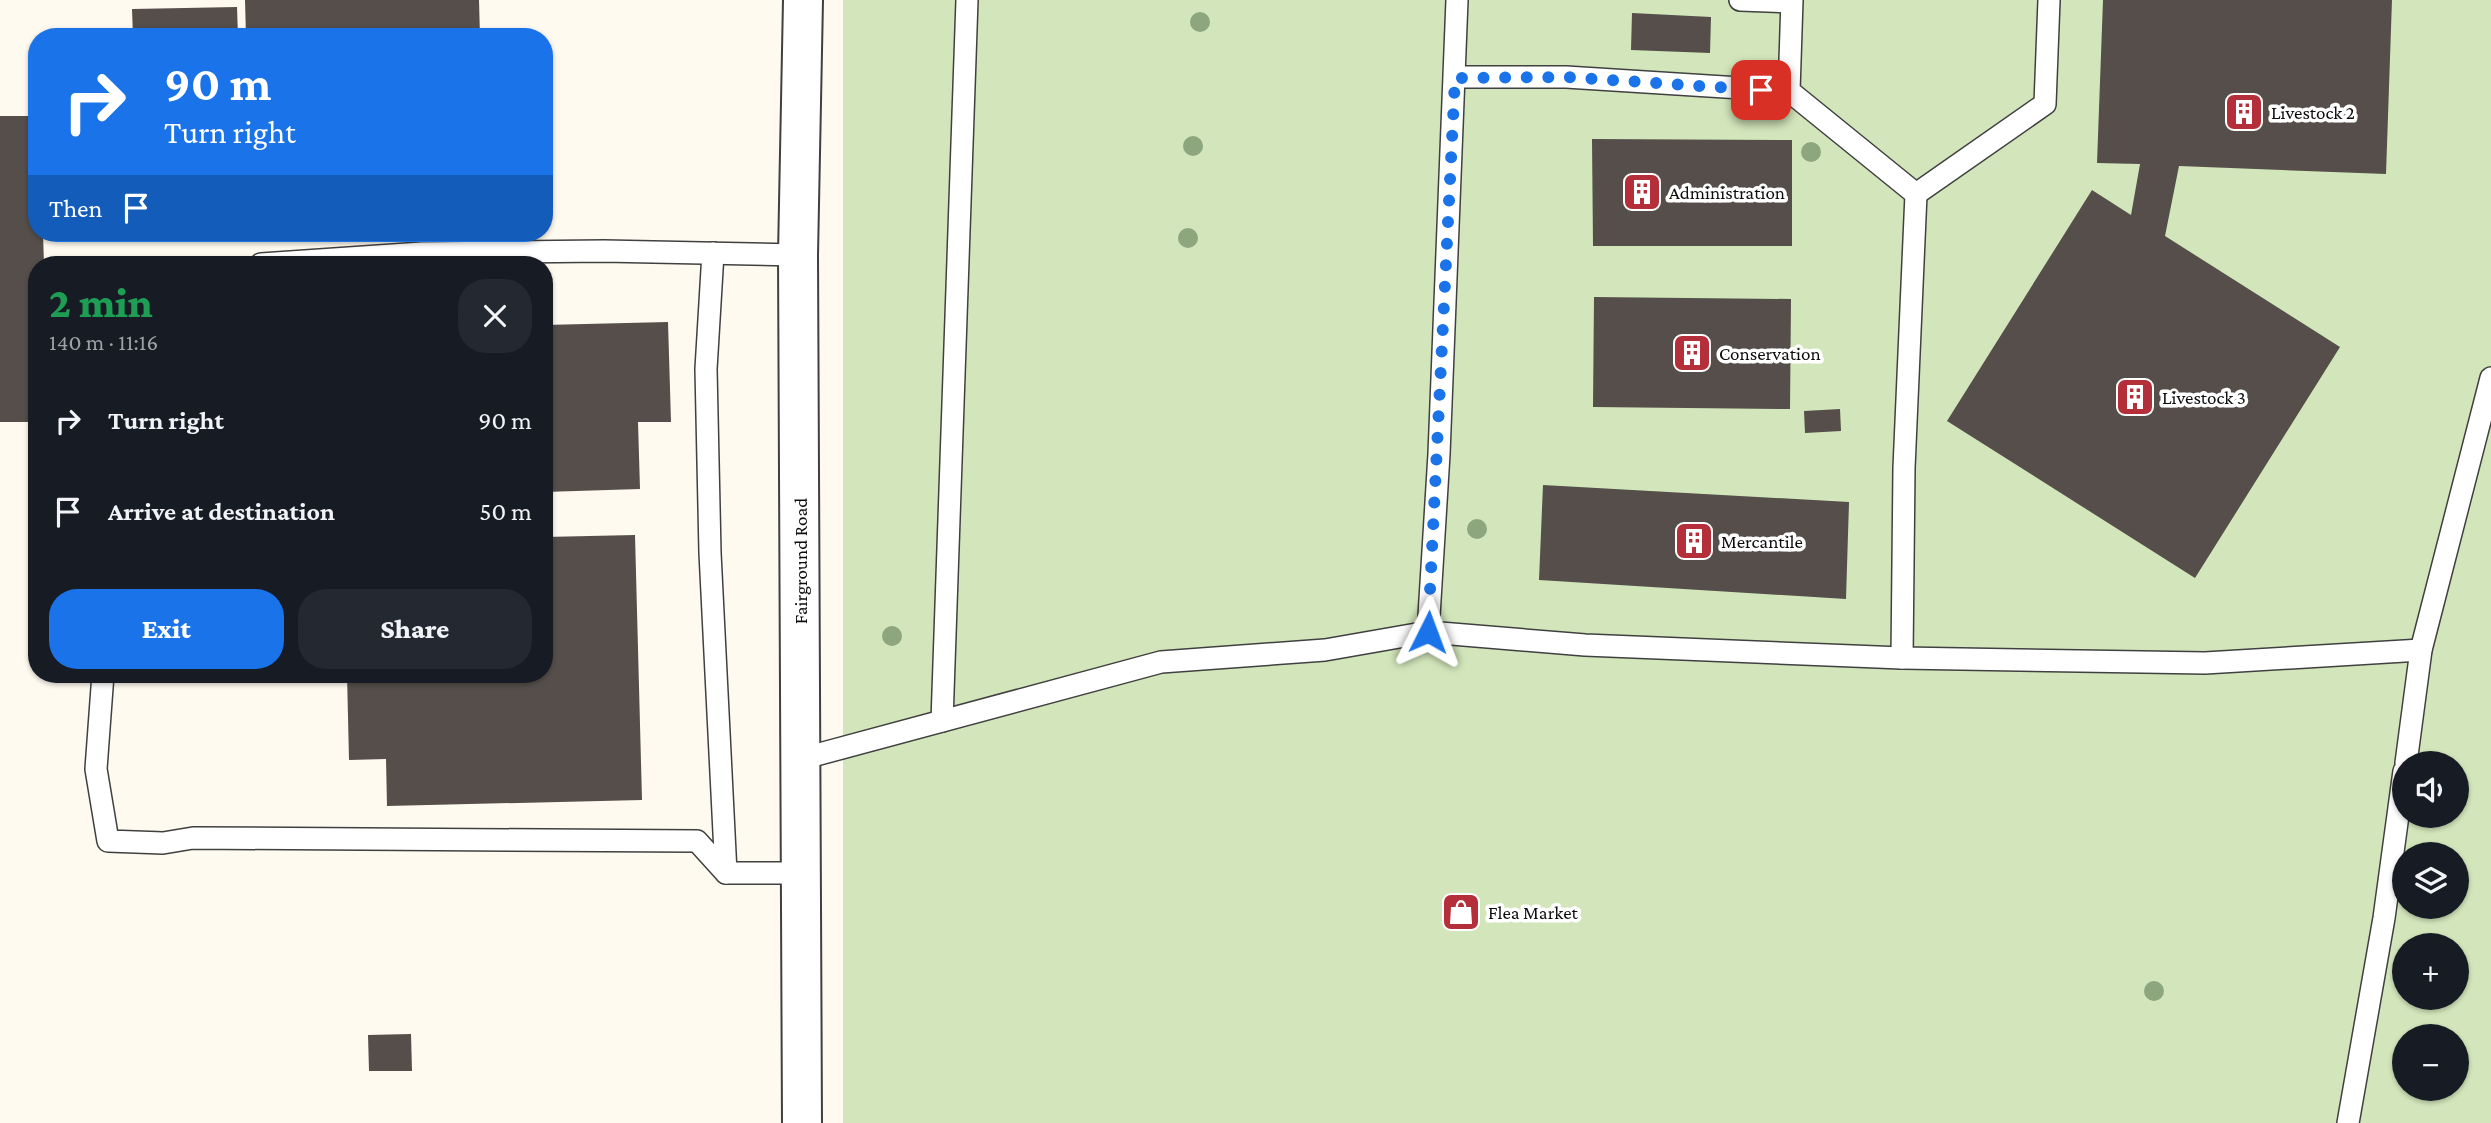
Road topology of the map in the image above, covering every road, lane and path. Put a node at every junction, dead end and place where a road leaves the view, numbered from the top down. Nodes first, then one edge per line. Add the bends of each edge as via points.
1 (803, 0) edge
2 (967, 0) edge
3 (1457, 0) edge
4 (1741, 0) edge
5 (2049, 0) edge
6 (1791, 1) edge
7 (1455, 78) junction
8 (1789, 91) junction
9 (1916, 194) junction
10 (713, 253) junction
11 (798, 255) junction
12 (378, 256) edge
13 (2491, 378) edge
14 (1428, 632) junction
15 (2421, 650) junction
16 (1902, 658) junction
17 (102, 683) edge
18 (942, 721) junction
19 (2408, 751) edge
20 (801, 759) junction
21 (2396, 828) edge
22 (726, 873) junction
23 (803, 873) junction
24 (802, 1123) edge
25 (2348, 1123) edge

1 - 11 street, Fairground Road
2 - 18 lane
3 - 7 lane
4 - 6 lane
5 - 9 lane via 2045,104
6 - 8 lane
7 - 8 lane via 1566,77
7 - 14 lane
8 - 9 lane
9 - 16 lane via 1904,468
10 - 11 lane
10 - 12 lane via 604,250
10 - 22 lane via 706,369
11 - 20 street, Fairground Road
13 - 15 lane
14 - 16 lane via 1585,645
14 - 18 lane via 1325,650 1161,662
15 - 16 lane via 2206,663
15 - 19 lane
17 - 22 lane via 96,769 108,841 697,841
18 - 20 lane
20 - 23 street, Fairground Road
21 - 25 lane
22 - 23 lane
23 - 24 street, Fairground Road

